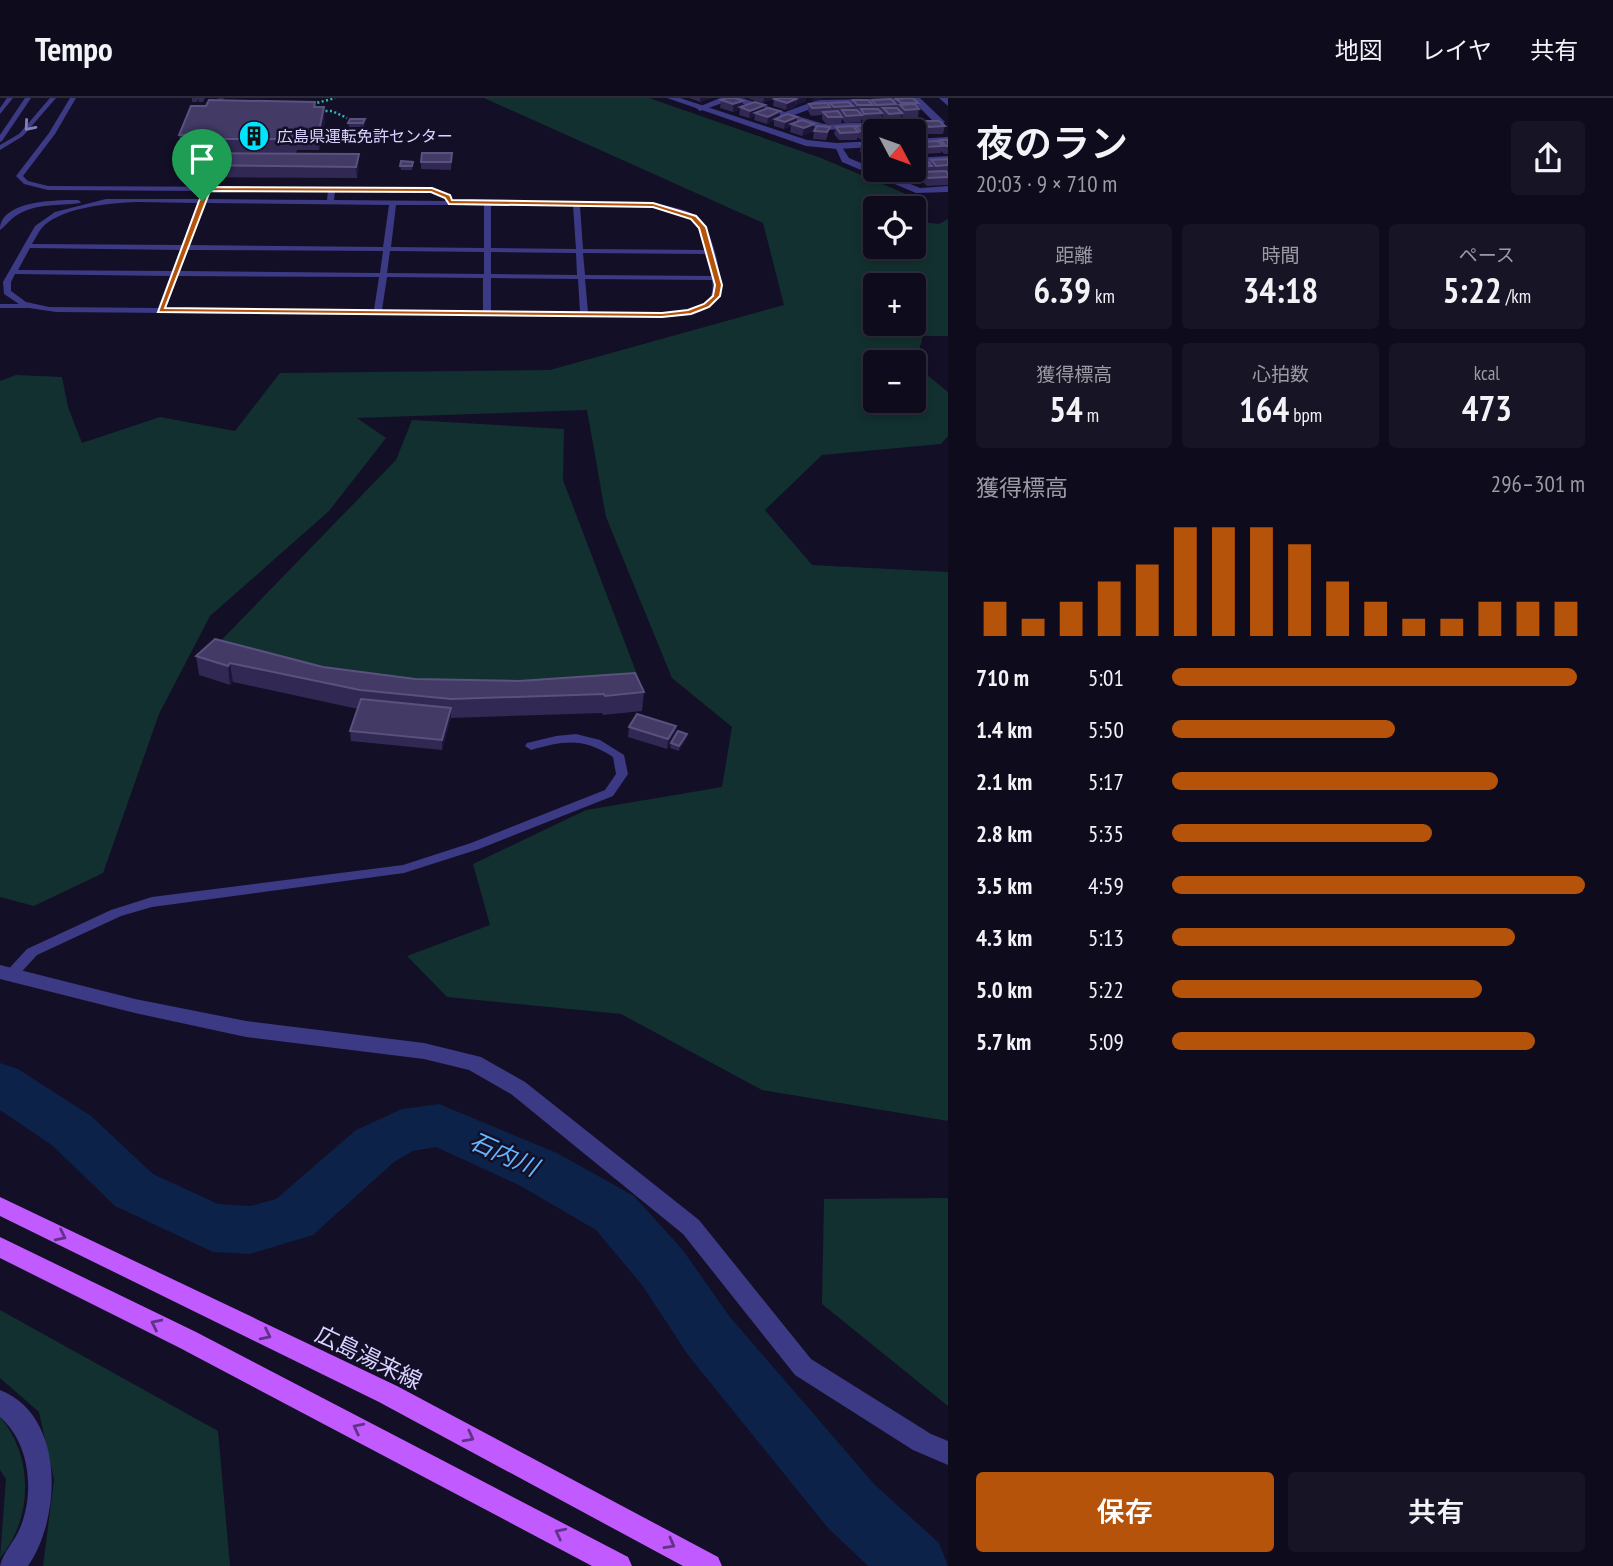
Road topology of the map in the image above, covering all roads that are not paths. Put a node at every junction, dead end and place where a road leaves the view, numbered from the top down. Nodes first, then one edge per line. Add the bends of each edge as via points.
1 (10, 98) edge
2 (28, 98) edge
3 (53, 98) edge
4 (73, 98) edge
5 (671, 98) edge
6 (728, 98) edge
7 (733, 98) edge
8 (915, 98) edge
9 (943, 98) edge
10 (948, 103) edge
11 (700, 108) junction
12 (0, 112) edge
13 (785, 115) junction
14 (0, 140) edge
15 (948, 140) edge
16 (926, 141) edge
17 (863, 145) edge
18 (837, 146) junction
19 (0, 148) edge
20 (948, 159) edge
21 (926, 160) edge
22 (859, 165) junction
23 (863, 165) edge
24 (207, 189) junction
25 (332, 189) junction
26 (948, 189) edge
27 (106, 201) junction
28 (202, 201) junction
29 (330, 201) junction
30 (393, 202) junction
31 (449, 202) junction
32 (488, 202) junction
33 (576, 203) junction
34 (5, 220) joint
35 (0, 228) edge
36 (27, 246) junction
37 (185, 247) junction
38 (388, 249) junction
39 (488, 250) junction
40 (579, 250) junction
41 (710, 252) junction
42 (12, 272) junction
43 (175, 274) junction
44 (384, 275) junction
45 (487, 276) junction
46 (581, 277) junction
47 (717, 278) junction
48 (0, 306) edge
49 (29, 307) junction
50 (161, 310) junction
51 (378, 312) junction
52 (487, 313) junction
53 (584, 314) junction
54 (531, 746) dead end
55 (5, 973) edge
56 (0, 1206) edge
57 (0, 1247) edge
58 (0, 1401) edge
59 (948, 1453) edge
60 (12, 1566) edge
61 (619, 1566) edge
62 (709, 1566) edge

1 - 12 lane
2 - 14 lane
3 -> 19 lane via 21,135
4 - 24 lane via 19,176 26,183 48,188
5 - 11 street
6 - 11 street
7 - 13 street
8 - 13 street via 818,103
8 - 13 street via 940,122 836,128
9 - 10 street
11 - 18 street via 793,140
15 - 16 street
17 - 18 street
18 - 22 street via 845,160
20 - 21 street
22 - 23 street
22 - 26 street via 919,191
24 - 25 lane
24 - 28 lane
25 - 29 lane
25 - 31 lane via 432,190 448,197
27 - 28 lane
27 - 34 lane via 46,203
27 - 36 lane via 58,214 39,226
28 - 29 lane
28 - 37 lane
29 - 30 lane
30 - 31 lane
30 - 38 lane
31 - 32 lane
32 - 33 lane
32 - 39 lane
33 - 40 lane
33 - 41 lane via 628,203 677,210 703,227
34 - 35 lane
36 - 37 lane
36 - 42 lane
37 - 38 lane
37 - 43 lane
38 - 39 lane
38 - 44 lane
39 - 40 lane
39 - 45 lane
40 - 41 lane
40 - 46 lane
41 - 47 lane
42 - 43 lane
42 - 49 lane via 7,292
43 - 44 lane
43 - 50 lane
44 - 45 lane
44 - 51 lane
45 - 46 lane
45 - 52 lane
46 - 47 lane
46 - 53 lane
47 - 53 lane via 717,296 707,306 689,312
48 - 49 lane
49 - 50 lane
50 - 51 lane
51 - 52 lane
52 - 53 lane
54 - 55 lane via 569,736 599,742 618,755 622,774 609,793 404,869 152,902 116,913 32,952
55 - 59 street via 246,1029 424,1051 474,1063 518,1088 691,1227 803,1367 922,1442
56 -> 62 main road, 広島湯来線 via 388,1394
61 -> 57 main road via 188,1339
58 - 60 street via 23,1422 41,1471 37,1520

